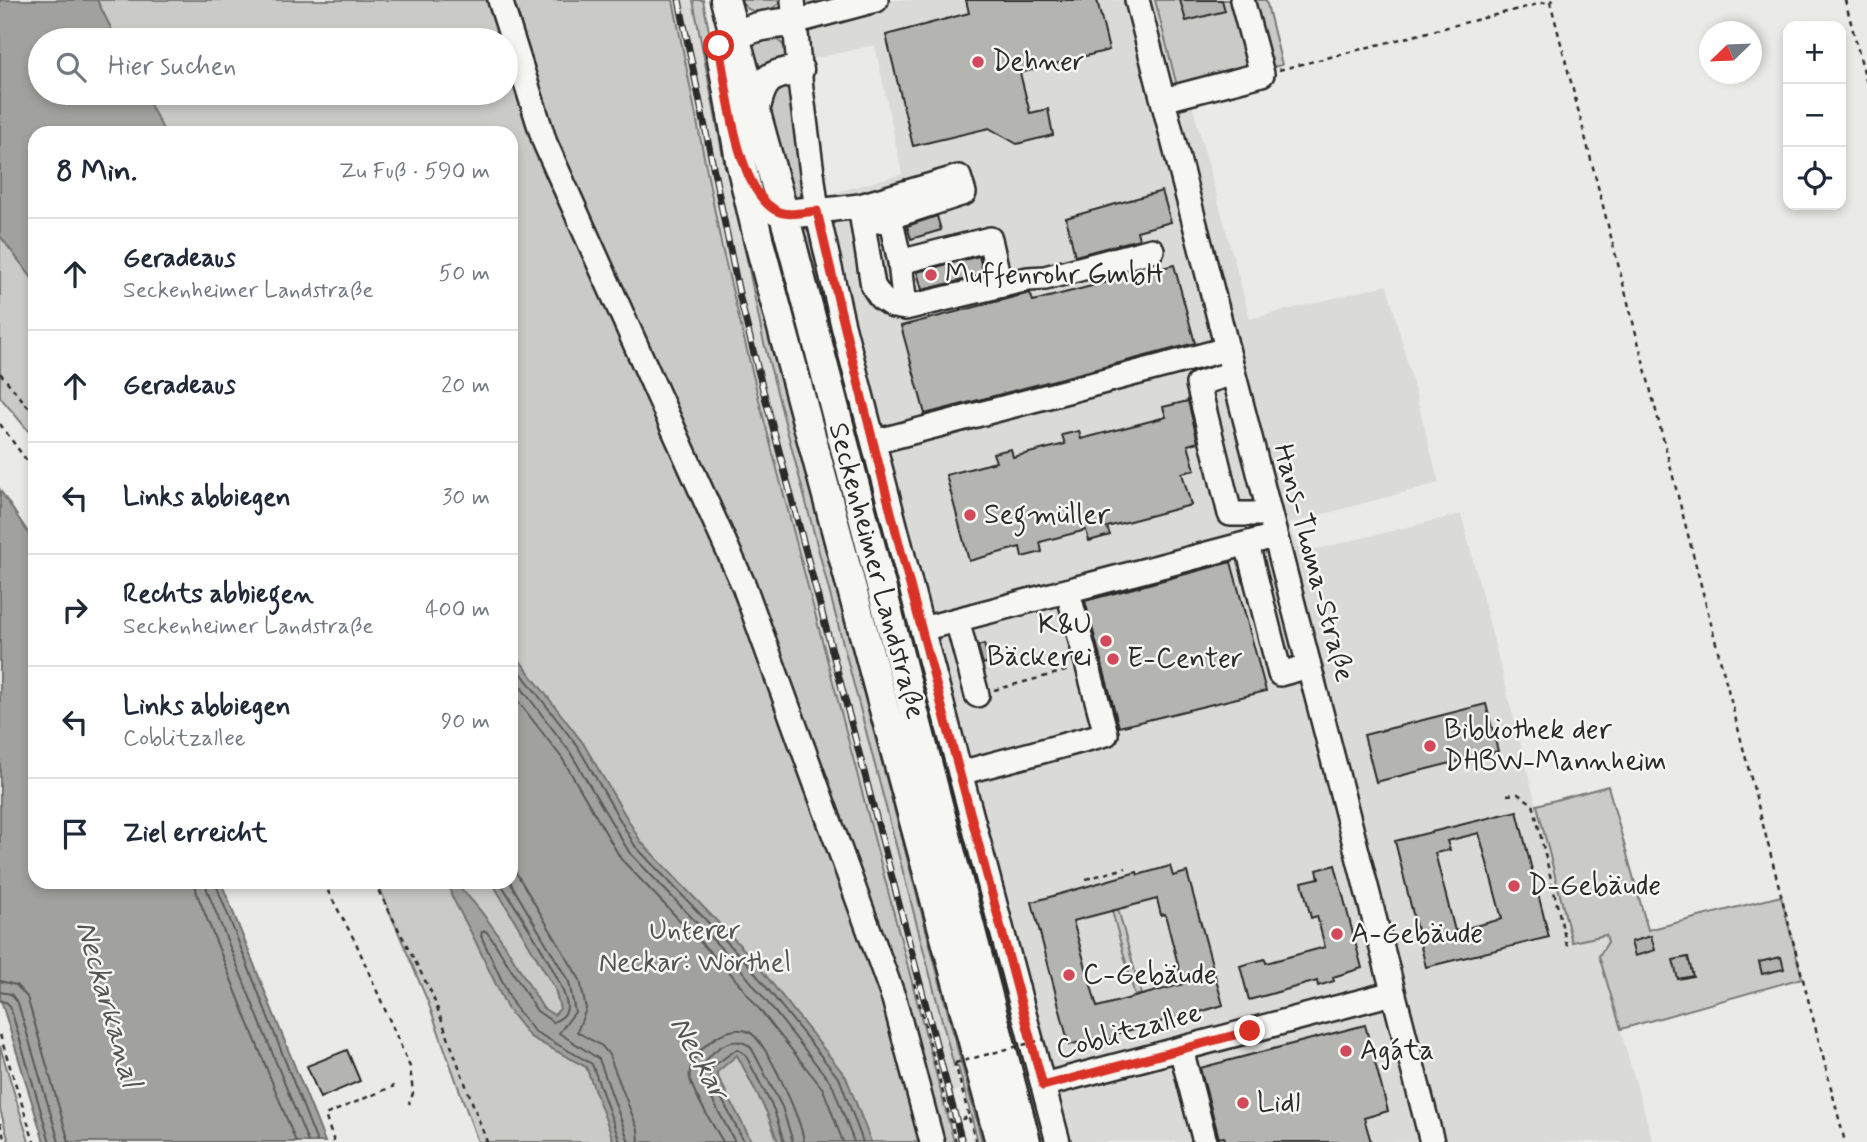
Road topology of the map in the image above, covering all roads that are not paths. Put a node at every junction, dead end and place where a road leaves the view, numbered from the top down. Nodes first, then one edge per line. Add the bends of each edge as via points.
1 (500, 0) edge
2 (711, 0) edge
3 (726, 0) edge
4 (876, 0) edge
5 (1137, 0) edge
6 (1241, 0) edge
7 (793, 11) edge
8 (760, 25) junction
9 (509, 28) edge
10 (726, 41) junction
11 (518, 57) edge
12 (799, 70) junction
13 (1163, 100) junction
14 (754, 112) junction
15 (740, 160) junction
16 (817, 211) junction
17 (784, 214) junction
18 (862, 215) junction
19 (890, 217) junction
20 (1152, 250) dead end
21 (900, 262) junction
22 (1000, 285) junction
23 (905, 308) junction
24 (1227, 349) junction
25 (1233, 373) junction
26 (874, 442) junction
27 (1269, 513) junction
28 (1275, 537) junction
29 (1247, 544) junction
30 (1068, 592) junction
31 (957, 620) junction
32 (928, 628) junction
33 (1309, 666) junction
34 (977, 695) road end
35 (960, 773) junction
36 (1393, 993) junction
37 (1181, 1049) junction
38 (1043, 1086) junction
39 (932, 1142) edge
40 (1000, 1142) edge
41 (1026, 1142) edge
42 (1058, 1142) edge
43 (1205, 1142) edge
44 (1432, 1142) edge

1 - 9 street
2 - 10 main road, Seckenheimer Landstraße
3 - 8 main road
3 - 10 main road, Seckenheimer Landstraße
4 - 7 street
5 - 13 street, Hans-Thoma-Straße
6 - 13 street via 1262,74
7 - 8 main road
7 - 12 street, Seckenheimer Landstraße
8 - 10 main road
10 - 14 main road, Seckenheimer Landstraße
10 - 15 main road, Seckenheimer Landstraße
11 - 39 street via 545,143 744,586 894,999
12 - 14 main road via 769,78 759,91
12 - 16 street, Seckenheimer Landstraße
13 - 24 street, Hans-Thoma-Straße
14 - 17 main road, Seckenheimer Landstraße
15 - 17 main road via 761,197
15 - 40 main road, Seckenheimer Landstraße
16 - 17 main road
16 - 18 street
16 - 26 street, Seckenheimer Landstraße
17 - 41 main road, Seckenheimer Landstraße
18 - 19 street
18 - 19 street via 959,177 964,193
18 - 23 street via 873,286 881,298
19 - 21 street
20 - 22 street
21 - 22 street via 990,239
21 - 23 street
22 - 23 street
24 - 25 street, Hans-Thoma-Straße
24 - 26 street
25 - 27 street, Hans-Thoma-Straße
25 - 27 street via 1198,384 1230,514
26 - 32 street, Seckenheimer Landstraße
27 - 28 street, Hans-Thoma-Straße
28 - 29 street
28 - 33 street, Hans-Thoma-Straße
29 - 30 street
29 - 33 street via 1280,674
30 - 31 street
30 - 35 street via 1106,734
31 - 32 street
31 - 34 street
32 - 35 street, Seckenheimer Landstraße
33 - 36 street, Hans-Thoma-Straße
35 - 38 street, Seckenheimer Landstraße
36 - 37 street, Coblitzallee
36 - 44 street, Hans-Thoma-Straße
37 - 38 street, Coblitzallee
37 - 43 street
38 - 42 street, Seckenheimer Landstraße

